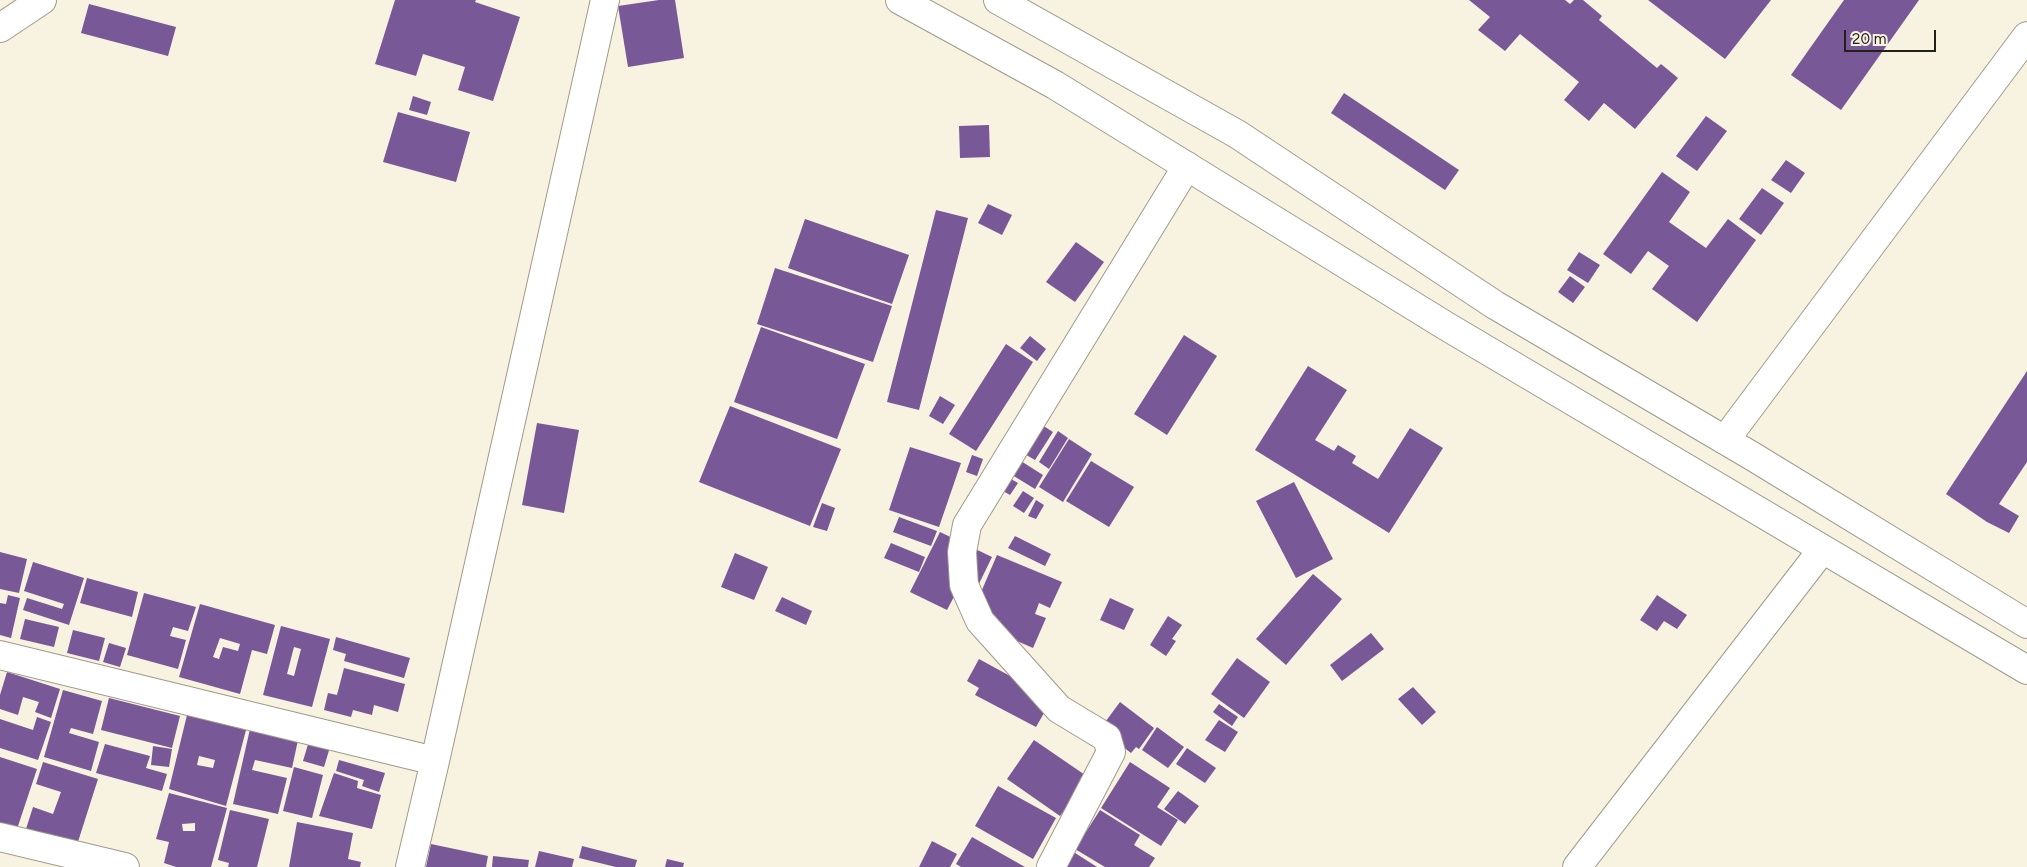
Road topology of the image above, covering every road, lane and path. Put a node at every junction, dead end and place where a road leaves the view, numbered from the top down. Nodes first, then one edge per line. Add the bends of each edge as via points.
1 (42, 0) edge
2 (605, 0) edge
3 (900, 0) edge
4 (998, 0) edge
5 (1025, 7) edge
6 (0, 28) edge
7 (2027, 36) edge
8 (1187, 166) junction
9 (1725, 440) junction
10 (1822, 550) junction
11 (2027, 624) edge
12 (0, 656) edge
13 (2027, 670) edge
14 (436, 761) junction
15 (0, 836) edge
16 (125, 867) edge
17 (410, 867) edge
18 (1050, 867) edge
19 (1577, 867) edge

1 - 6 street
2 - 14 street
3 - 8 street via 1055,85
4 - 5 street
5 - 9 street via 1237,134 1495,305
7 - 9 street
8 - 10 street via 1446,326
8 - 18 street via 967,526 962,552 964,585 980,621 1059,709 1108,738 1111,752
9 - 11 street
10 - 13 street
10 - 19 street
12 - 14 street
14 - 17 street
15 - 16 street

